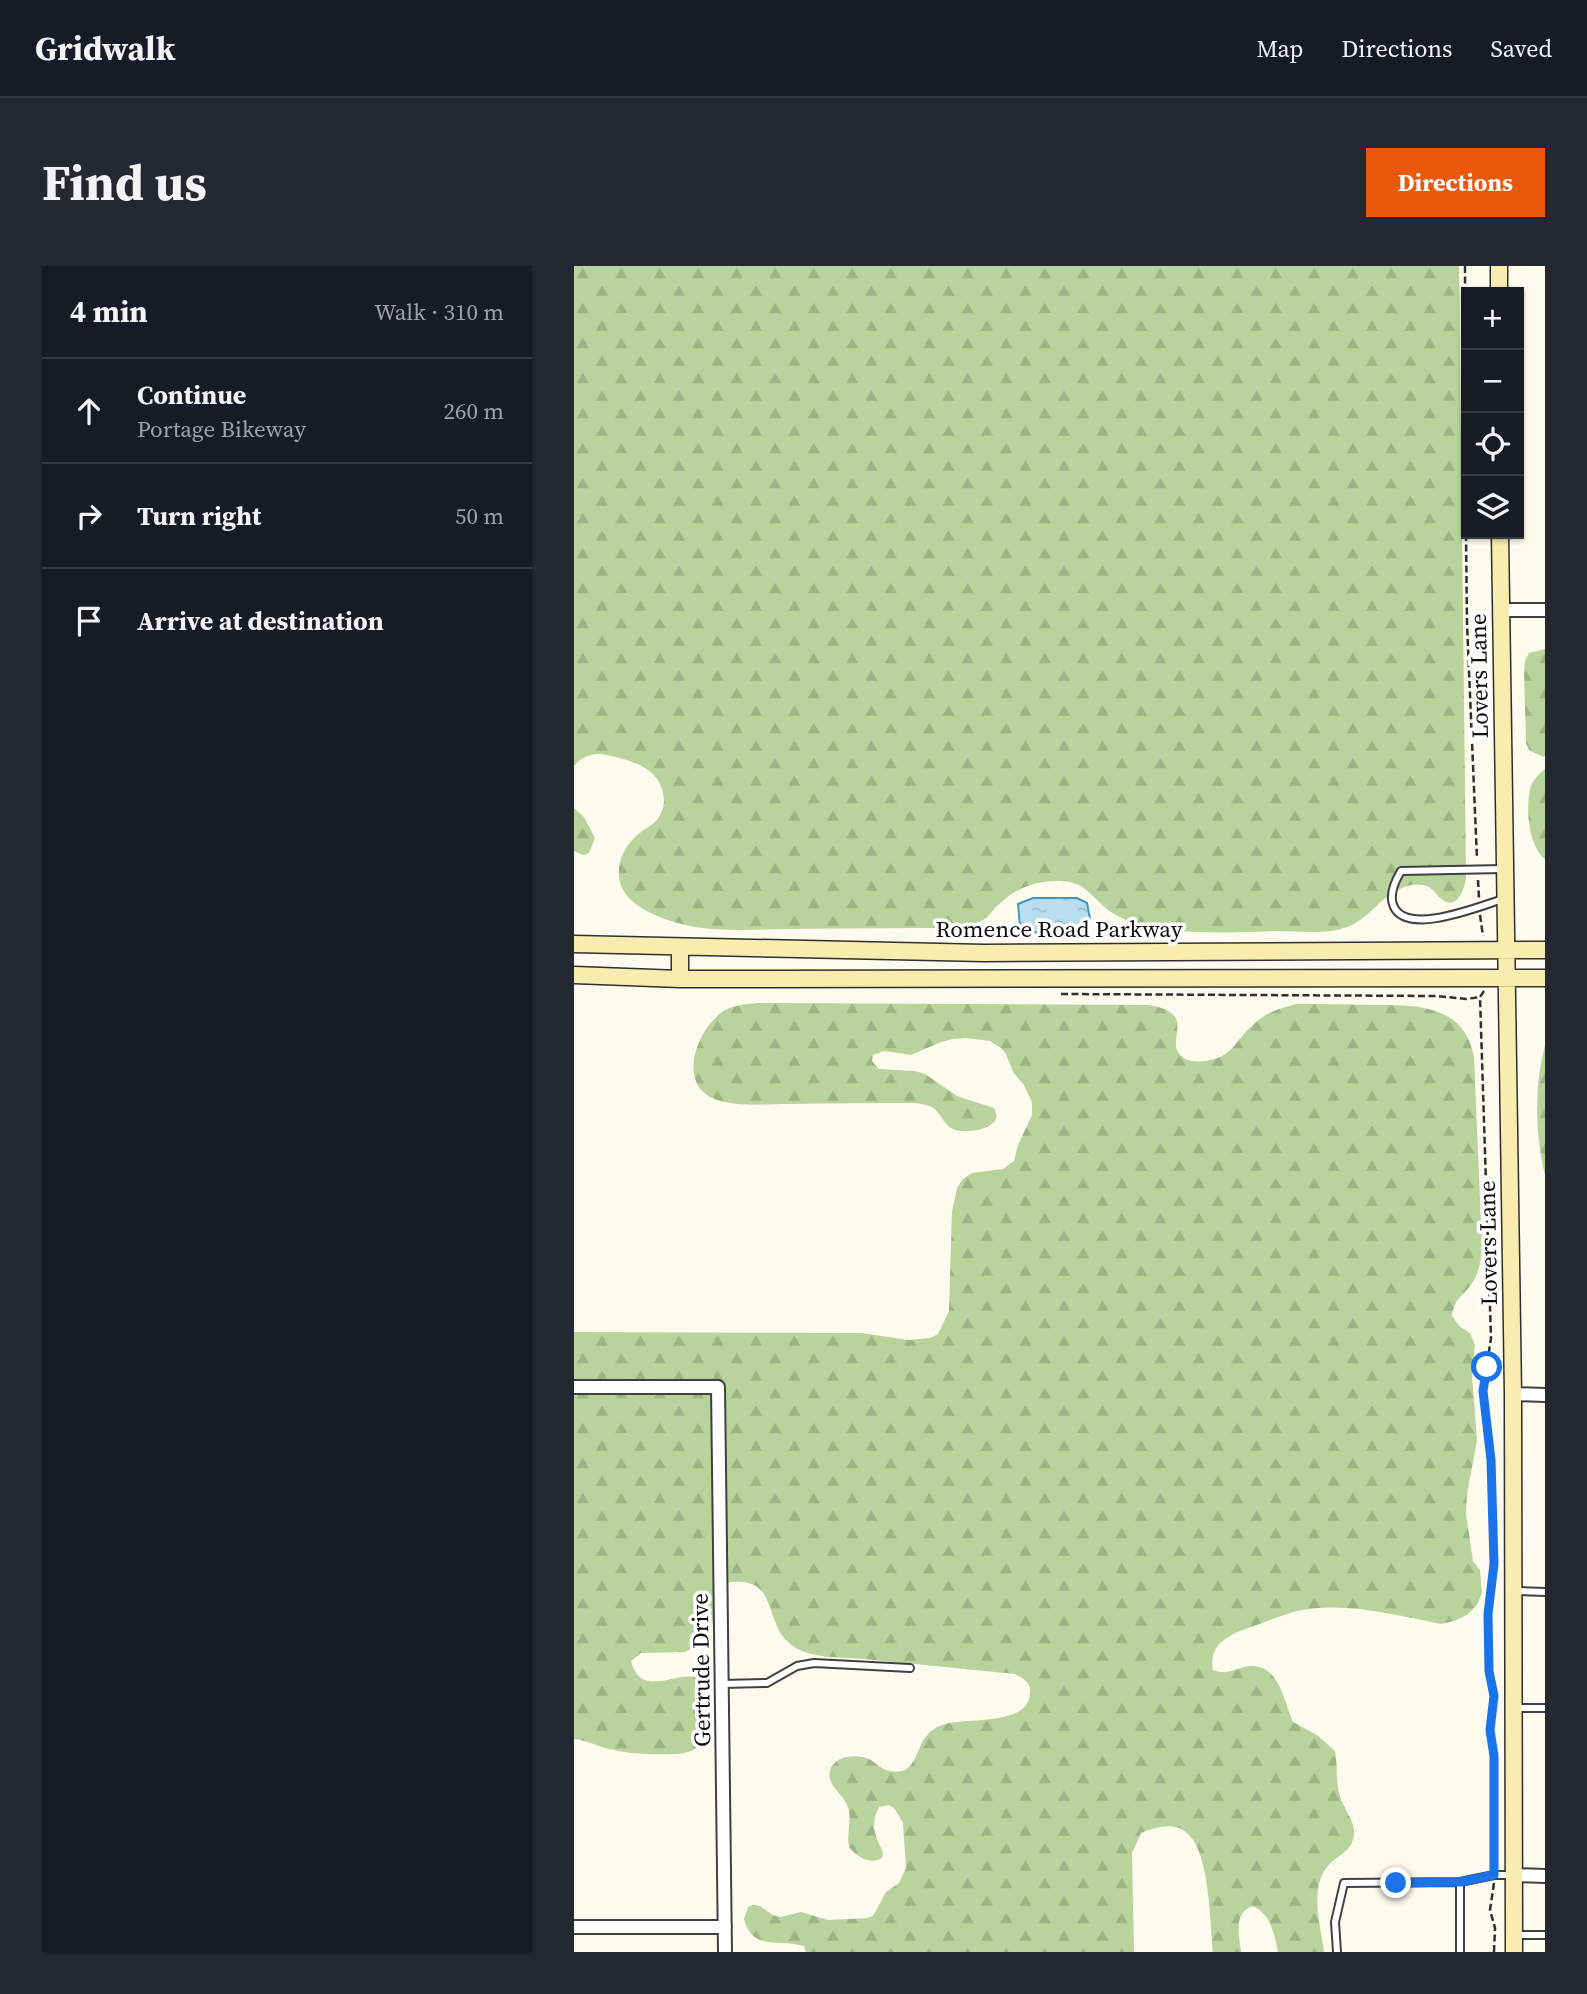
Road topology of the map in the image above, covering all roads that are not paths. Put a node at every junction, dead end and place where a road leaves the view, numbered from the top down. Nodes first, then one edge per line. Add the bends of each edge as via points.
1 (1499, 266) edge
2 (1499, 287) edge
3 (1500, 539) edge
4 (1501, 610) junction
5 (1545, 610) edge
6 (1505, 869) junction
7 (1505, 899) junction
8 (574, 944) edge
9 (680, 947) junction
10 (1506, 950) junction
11 (1545, 950) edge
12 (574, 975) edge
13 (1507, 978) junction
14 (1545, 978) edge
15 (680, 979) junction
16 (574, 1387) edge
17 (1513, 1394) junction
18 (1545, 1395) edge
19 (1513, 1591) junction
20 (1545, 1592) edge
21 (911, 1668) dead end
22 (722, 1684) junction
23 (1514, 1708) junction
24 (1545, 1708) edge
25 (1514, 1875) junction
26 (1545, 1875) edge
27 (1460, 1882) junction
28 (574, 1927) edge
29 (725, 1927) junction
30 (1545, 1935) edge
31 (1515, 1944) edge
32 (725, 1952) edge
33 (1336, 1952) edge
34 (1460, 1952) edge

1 - 2 street
3 - 4 street, Lovers Lane
4 - 5 street
4 - 6 street, Lovers Lane
6 - 7 street, Lovers Lane
6 - 7 lane via 1401,871 1391,901 1397,913 1410,919 1434,919
7 - 10 street, Lovers Lane
8 - 9 street, Romence Road Parkway
9 - 10 street, Romence Road Parkway via 984,953
9 - 15 street
10 - 11 street, Romence Road Parkway
10 - 13 street, Lovers Lane
12 - 15 street
13 - 14 street
13 - 15 street
13 - 17 street, Lovers Lane
16 - 22 street, Gertrude Drive via 718,1387
17 - 18 street
17 - 19 street, Lovers Lane
19 - 20 lane
19 - 23 street, Lovers Lane
21 - 22 lane via 814,1663 782,1672 767,1683
22 - 29 street, Gertrude Drive
23 - 24 lane
23 - 25 street, Lovers Lane
25 - 26 street
25 - 27 lane
25 - 31 street, Lovers Lane
27 - 33 lane via 1344,1883 1335,1922
27 - 34 lane
28 - 29 street
29 - 32 street, Gertrude Drive
30 - 31 lane

